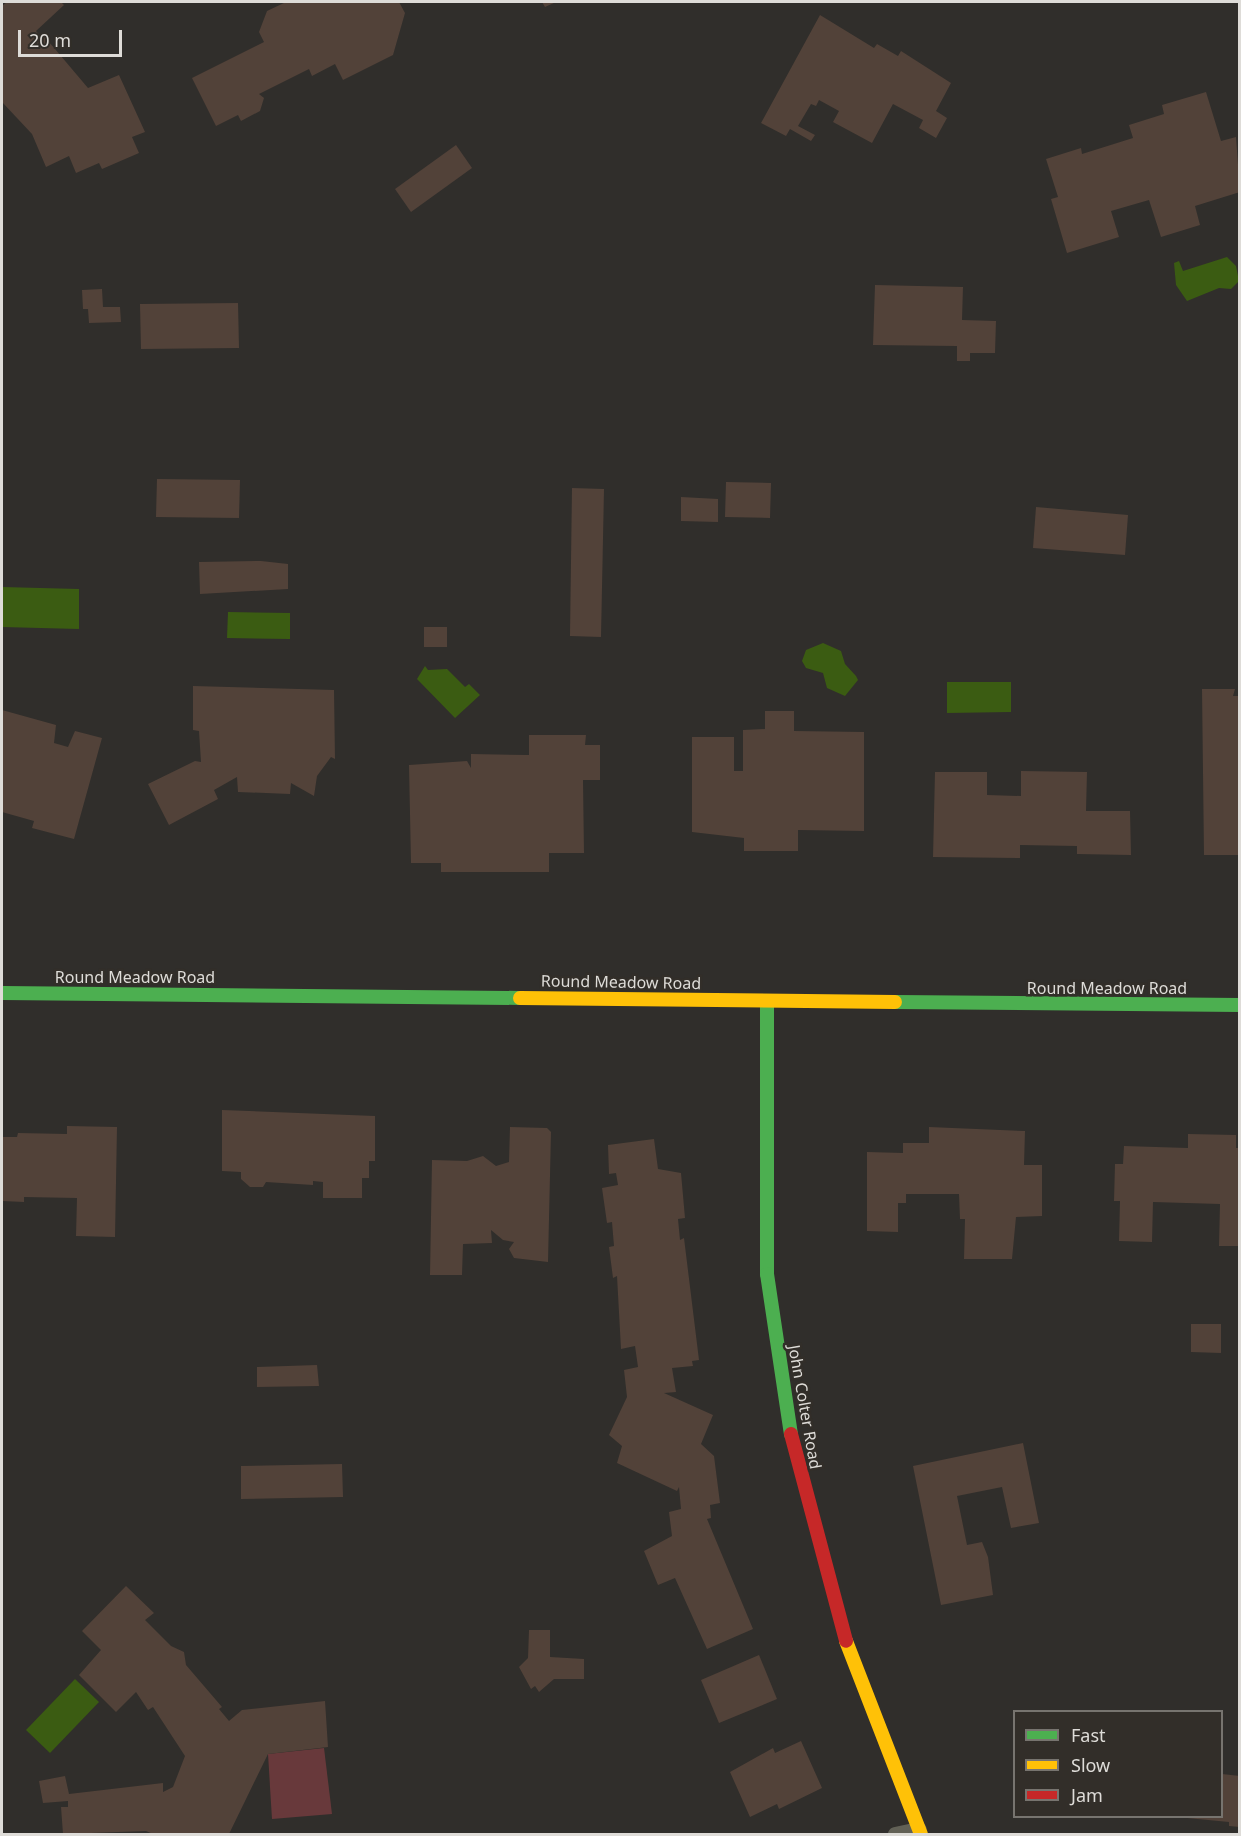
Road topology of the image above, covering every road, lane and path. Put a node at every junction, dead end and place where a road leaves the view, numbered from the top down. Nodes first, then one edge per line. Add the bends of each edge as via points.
1 (2, 993) edge
2 (767, 1002) junction
3 (1239, 1005) edge
4 (920, 1832) edge
5 (895, 1834) edge

1 - 2 street, Round Meadow Road
2 - 3 street, Round Meadow Road
2 - 4 street, John Colter Road via 767,1274 794,1453 849,1653
4 - 5 lane

